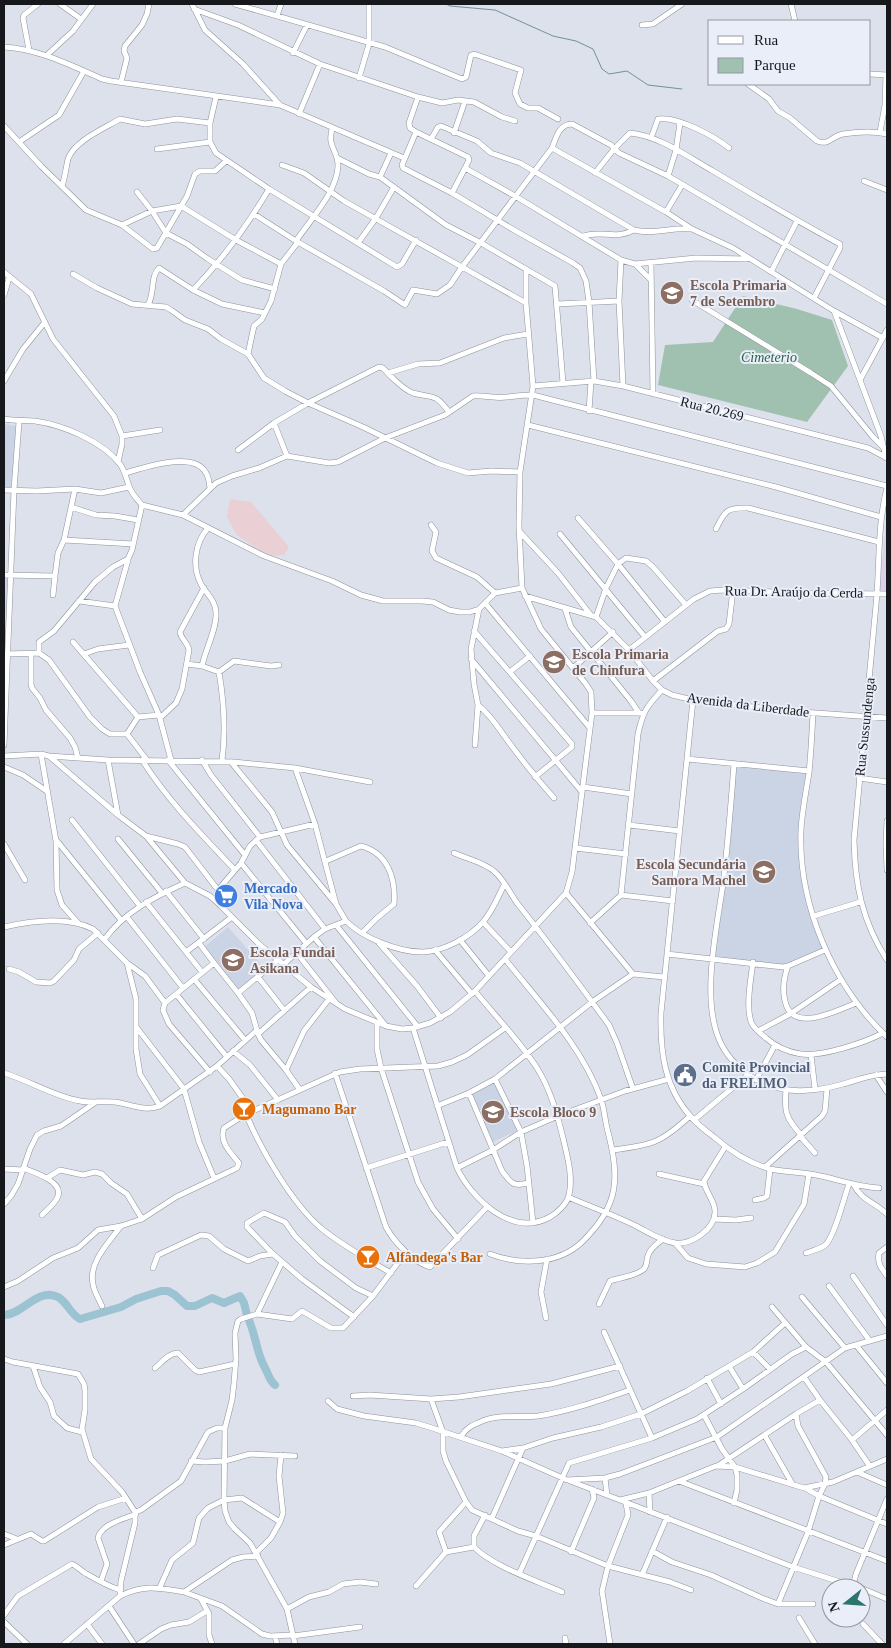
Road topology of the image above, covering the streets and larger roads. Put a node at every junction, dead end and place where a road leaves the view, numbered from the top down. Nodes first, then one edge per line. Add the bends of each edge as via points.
1 (38, 4) edge
2 (60, 4) edge
3 (93, 4) edge
4 (149, 4) edge
5 (235, 4) edge
6 (281, 4) edge
7 (369, 4) edge
8 (682, 4) edge
9 (791, 4) edge
10 (193, 6) edge
11 (277, 16) junction
12 (81, 19) junction
13 (795, 20) edge
14 (642, 25) dead end
15 (307, 26) junction
16 (369, 44) junction
17 (4, 47) edge
18 (28, 50) junction
19 (293, 53) junction
20 (47, 55) junction
21 (320, 64) junction
22 (84, 71) junction
23 (871, 74) edge
24 (887, 75) edge
25 (359, 78) junction
26 (121, 82) junction
27 (749, 85) edge
28 (216, 97) junction
29 (418, 97) junction
30 (465, 101) junction
31 (280, 105) junction
32 (299, 114) junction
33 (558, 119) dead end
34 (514, 121) dead end
35 (210, 123) junction
36 (680, 123) junction
37 (4, 126) edge
38 (332, 129) junction
39 (416, 132) junction
40 (454, 132) junction
41 (880, 132) junction
42 (887, 134) edge
43 (651, 138) junction
44 (431, 139) junction
45 (19, 142) junction
46 (210, 142) junction
47 (552, 148) junction
48 (729, 148) dead end
49 (157, 149) dead end
50 (614, 149) junction
51 (676, 150) junction
52 (391, 153) junction
53 (337, 158) junction
54 (404, 158) junction
55 (226, 161) junction
56 (282, 165) dead end
57 (465, 168) junction
58 (533, 172) junction
59 (595, 173) junction
60 (668, 176) junction
61 (380, 177) junction
62 (864, 181) dead end
63 (682, 185) junction
64 (62, 186) junction
65 (394, 187) junction
66 (269, 189) junction
67 (887, 190) edge
68 (138, 192) dead end
69 (330, 192) junction
70 (452, 193) junction
71 (515, 196) junction
72 (181, 206) junction
73 (152, 211) junction
74 (666, 212) junction
75 (254, 214) junction
76 (313, 216) junction
77 (376, 218) junction
78 (498, 220) junction
79 (797, 221) junction
80 (122, 225) junction
81 (692, 229) junction
82 (634, 230) junction
83 (166, 233) junction
84 (583, 236) junction
85 (236, 240) junction
86 (416, 240) junction
87 (297, 241) junction
88 (481, 243) junction
89 (358, 244) junction
90 (784, 245) junction
91 (747, 259) junction
92 (621, 260) junction
93 (651, 263) junction
94 (281, 264) junction
95 (635, 264) junction
96 (217, 265) junction
97 (462, 266) junction
98 (526, 271) junction
99 (829, 271) junction
100 (4, 272) edge
101 (770, 272) junction
102 (73, 274) dead end
103 (9, 278) junction
104 (651, 279) junction
105 (274, 289) junction
106 (193, 290) junction
107 (4, 295) edge
108 (814, 298) junction
109 (619, 300) junction
110 (692, 300) dead end
111 (589, 302) junction
112 (526, 303) junction
113 (557, 304) junction
114 (887, 304) edge
115 (148, 305) junction
116 (834, 311) junction
117 (265, 313) junction
118 (45, 322) junction
119 (887, 330) edge
120 (528, 334) junction
121 (883, 338) junction
122 (248, 354) junction
123 (388, 373) junction
124 (4, 380) edge
125 (860, 380) junction
126 (593, 381) junction
127 (563, 383) junction
128 (533, 386) junction
129 (623, 386) junction
130 (652, 394) junction
131 (532, 395) junction
132 (308, 403) junction
133 (589, 410) junction
134 (449, 412) junction
135 (4, 419) edge
136 (19, 422) junction
137 (274, 423) junction
138 (528, 425) junction
139 (160, 430) dead end
140 (122, 436) junction
141 (385, 438) junction
142 (884, 448) junction
143 (238, 450) dead end
144 (287, 456) junction
145 (887, 458) edge
146 (118, 462) junction
147 (520, 472) junction
148 (125, 473) junction
149 (129, 487) junction
150 (887, 487) edge
151 (210, 488) junction
152 (75, 489) junction
153 (4, 490) edge
154 (14, 490) junction
155 (142, 505) junction
156 (71, 508) junction
157 (183, 515) junction
158 (881, 517) junction
159 (578, 518) dead end
160 (138, 520) junction
161 (431, 525) dead end
162 (208, 528) junction
163 (716, 528) dead end
164 (519, 531) junction
165 (560, 534) dead end
166 (64, 540) junction
167 (879, 542) junction
168 (132, 544) junction
169 (128, 559) junction
170 (618, 564) junction
171 (4, 575) edge
172 (12, 576) junction
173 (55, 576) junction
174 (204, 588) junction
175 (522, 588) junction
176 (606, 588) junction
177 (733, 590) junction
178 (495, 592) junction
179 (877, 594) junction
180 (887, 594) edge
181 (53, 595) dead end
182 (525, 596) junction
183 (78, 601) junction
184 (485, 603) junction
185 (686, 605) junction
186 (115, 606) junction
187 (479, 609) junction
188 (565, 609) junction
189 (590, 614) junction
190 (596, 617) junction
191 (665, 622) junction
192 (474, 630) junction
193 (613, 632) junction
194 (645, 637) junction
195 (73, 642) dead end
196 (130, 645) junction
197 (629, 650) junction
198 (592, 652) junction
199 (39, 653) junction
200 (31, 654) junction
201 (84, 654) junction
202 (530, 656) junction
203 (6, 659) edge
204 (471, 659) junction
205 (187, 664) junction
206 (279, 664) dead end
207 (202, 666) junction
208 (572, 668) junction
209 (510, 671) junction
210 (219, 672) junction
211 (653, 681) junction
212 (662, 690) junction
213 (693, 700) junction
214 (478, 705) junction
215 (642, 712) junction
216 (592, 713) junction
217 (814, 713) junction
218 (160, 716) junction
219 (138, 717) junction
220 (866, 717) junction
221 (887, 718) edge
222 (590, 728) junction
223 (127, 734) junction
224 (4, 745) edge
225 (475, 745) dead end
226 (41, 754) junction
227 (4, 756) edge
228 (49, 756) junction
229 (78, 758) junction
230 (687, 759) junction
231 (108, 760) junction
232 (145, 760) junction
233 (170, 760) junction
234 (202, 760) junction
235 (556, 760) junction
236 (222, 761) junction
237 (231, 762) junction
238 (734, 764) junction
239 (4, 767) edge
240 (295, 768) junction
241 (809, 772) junction
242 (535, 777) junction
243 (859, 778) junction
244 (370, 782) dead end
245 (887, 782) edge
246 (583, 790) junction
247 (48, 792) junction
248 (632, 794) junction
249 (554, 798) dead end
250 (118, 815) junction
251 (72, 820) dead end
252 (887, 821) edge
253 (315, 824) junction
254 (629, 825) junction
255 (680, 830) junction
256 (281, 831) junction
257 (146, 836) junction
258 (258, 839) junction
259 (118, 840) dead end
260 (56, 841) junction
261 (4, 844) edge
262 (575, 848) junction
263 (454, 853) dead end
264 (626, 854) junction
265 (245, 855) junction
266 (326, 860) junction
267 (241, 863) junction
268 (235, 870) junction
269 (887, 870) edge
270 (25, 880) dead end
271 (185, 883) junction
272 (504, 885) junction
273 (218, 890) junction
274 (164, 892) junction
275 (566, 893) junction
276 (621, 895) junction
277 (673, 901) junction
278 (146, 902) junction
279 (860, 902) junction
280 (336, 904) junction
281 (220, 905) junction
282 (140, 906) junction
283 (814, 916) junction
284 (232, 917) junction
285 (124, 918) junction
286 (346, 921) junction
287 (483, 922) junction
288 (78, 923) junction
289 (590, 923) junction
290 (336, 925) junction
291 (4, 926) edge
292 (536, 926) junction
293 (325, 930) junction
294 (98, 933) junction
295 (362, 933) junction
296 (314, 937) junction
297 (204, 939) junction
298 (104, 940) junction
299 (460, 940) junction
300 (378, 942) junction
301 (198, 943) junction
302 (306, 943) junction
303 (436, 950) junction
304 (825, 950) junction
305 (186, 952) junction
306 (296, 952) junction
307 (511, 952) junction
308 (667, 954) junction
309 (505, 958) junction
310 (887, 958) edge
311 (713, 959) junction
312 (278, 960) junction
313 (753, 962) junction
314 (127, 963) junction
315 (214, 963) junction
316 (284, 964) junction
317 (788, 966) junction
318 (10, 969) dead end
319 (202, 972) junction
320 (632, 974) junction
321 (489, 976) junction
322 (258, 977) junction
323 (664, 977) junction
324 (194, 979) junction
325 (840, 980) junction
326 (310, 987) junction
327 (183, 988) junction
328 (473, 992) junction
329 (238, 993) junction
330 (176, 994) junction
331 (328, 999) junction
332 (592, 1002) junction
333 (165, 1003) junction
334 (856, 1003) junction
335 (338, 1005) junction
336 (284, 1010) junction
337 (790, 1014) junction
338 (441, 1018) junction
339 (377, 1023) junction
340 (386, 1026) junction
341 (136, 1027) junction
342 (416, 1028) junction
343 (505, 1028) junction
344 (560, 1028) junction
345 (758, 1031) junction
346 (257, 1032) junction
347 (885, 1035) edge
348 (245, 1040) junction
349 (775, 1045) junction
350 (233, 1052) junction
351 (527, 1054) junction
352 (811, 1055) junction
353 (227, 1057) junction
354 (217, 1066) junction
355 (425, 1067) junction
356 (381, 1068) junction
357 (286, 1070) junction
358 (210, 1072) junction
359 (4, 1073) edge
360 (336, 1073) junction
361 (887, 1074) edge
362 (876, 1075) junction
363 (748, 1076) junction
364 (495, 1079) junction
365 (669, 1080) junction
366 (756, 1080) junction
367 (184, 1089) junction
368 (634, 1089) junction
369 (827, 1089) junction
370 (300, 1090) junction
371 (786, 1090) junction
372 (815, 1090) junction
373 (887, 1092) edge
374 (469, 1093) junction
375 (278, 1100) junction
376 (601, 1100) junction
377 (96, 1102) junction
378 (160, 1106) junction
379 (437, 1106) junction
380 (252, 1110) junction
381 (246, 1114) junction
382 (558, 1116) junction
383 (692, 1118) junction
384 (521, 1132) junction
385 (800, 1135) junction
386 (448, 1142) junction
387 (725, 1147) junction
388 (493, 1150) junction
389 (613, 1150) junction
390 (815, 1153) dead end
391 (409, 1155) junction
392 (366, 1168) junction
393 (457, 1168) junction
394 (768, 1168) junction
395 (4, 1169) edge
396 (23, 1169) junction
397 (659, 1174) dead end
398 (809, 1174) junction
399 (47, 1178) junction
400 (214, 1178) junction
401 (528, 1183) junction
402 (704, 1184) junction
403 (851, 1185) junction
404 (879, 1188) dead end
405 (568, 1197) junction
406 (755, 1200) dead end
407 (4, 1204) edge
408 (488, 1208) junction
409 (606, 1212) junction
410 (887, 1214) edge
411 (42, 1215) dead end
412 (751, 1218) dead end
413 (142, 1219) junction
414 (714, 1219) junction
415 (533, 1223) junction
416 (121, 1226) junction
417 (458, 1239) junction
418 (663, 1239) junction
419 (674, 1243) junction
420 (887, 1248) edge
421 (406, 1252) junction
422 (806, 1253) dead end
423 (273, 1254) junction
424 (490, 1254) dead end
425 (547, 1259) junction
426 (282, 1262) junction
427 (153, 1268) dead end
428 (391, 1272) junction
429 (853, 1276) dead end
430 (887, 1276) edge
431 (830, 1286) dead end
432 (4, 1287) edge
433 (373, 1296) junction
434 (802, 1298) dead end
435 (599, 1304) dead end
436 (102, 1306) dead end
437 (772, 1307) dead end
438 (257, 1314) junction
439 (354, 1317) junction
440 (546, 1318) dead end
441 (785, 1323) junction
442 (887, 1325) edge
443 (604, 1332) dead end
444 (887, 1336) edge
445 (870, 1341) junction
446 (856, 1345) junction
447 (806, 1347) junction
448 (844, 1348) junction
449 (753, 1352) junction
450 (4, 1359) edge
451 (826, 1362) junction
452 (235, 1364) junction
453 (33, 1366) junction
454 (620, 1366) junction
455 (729, 1366) junction
456 (155, 1368) dead end
457 (770, 1369) junction
458 (804, 1377) junction
459 (707, 1378) junction
460 (887, 1384) edge
461 (743, 1389) junction
462 (630, 1390) junction
463 (353, 1396) dead end
464 (431, 1399) junction
465 (820, 1400) junction
466 (328, 1401) dead end
467 (721, 1404) junction
468 (887, 1410) edge
469 (641, 1414) junction
470 (796, 1414) junction
471 (704, 1415) junction
472 (876, 1420) junction
473 (786, 1422) junction
474 (798, 1426) junction
475 (225, 1428) junction
476 (82, 1432) junction
477 (443, 1432) junction
478 (887, 1435) edge
479 (765, 1436) junction
480 (461, 1438) junction
481 (652, 1438) junction
482 (716, 1438) junction
483 (852, 1440) junction
484 (523, 1448) junction
485 (502, 1451) junction
486 (281, 1456) junction
487 (295, 1456) dead end
488 (518, 1459) junction
489 (729, 1459) junction
490 (887, 1459) edge
491 (191, 1461) junction
492 (225, 1461) junction
493 (869, 1465) junction
494 (716, 1466) junction
495 (735, 1466) junction
496 (857, 1472) junction
497 (826, 1477) junction
498 (605, 1478) junction
499 (565, 1479) junction
500 (679, 1481) junction
501 (834, 1482) junction
502 (825, 1484) junction
503 (793, 1485) junction
504 (887, 1485) edge
505 (804, 1488) junction
506 (592, 1489) junction
507 (604, 1494) junction
508 (649, 1494) junction
509 (819, 1496) junction
510 (126, 1498) junction
511 (594, 1498) junction
512 (887, 1498) edge
513 (224, 1500) junction
514 (623, 1501) junction
515 (466, 1502) junction
516 (734, 1503) junction
517 (640, 1508) junction
518 (650, 1512) junction
519 (135, 1513) junction
520 (485, 1515) junction
521 (628, 1515) junction
522 (667, 1517) junction
523 (492, 1518) junction
524 (879, 1521) junction
525 (280, 1522) junction
526 (887, 1524) edge
527 (808, 1532) junction
528 (4, 1534) edge
529 (536, 1536) junction
530 (17, 1539) junction
531 (4, 1545) edge
532 (474, 1547) junction
533 (652, 1551) junction
534 (446, 1552) junction
535 (571, 1552) junction
536 (866, 1553) junction
537 (257, 1555) junction
538 (887, 1561) edge
539 (608, 1566) junction
540 (793, 1566) junction
541 (519, 1574) junction
542 (642, 1574) junction
543 (829, 1578) edge
544 (855, 1578) edge
545 (100, 1581) junction
546 (376, 1584) dead end
547 (416, 1586) dead end
548 (160, 1588) junction
549 (691, 1590) dead end
550 (184, 1592) junction
551 (562, 1592) dead end
552 (871, 1592) edge
553 (120, 1593) junction
554 (887, 1598) edge
555 (201, 1599) junction
556 (778, 1604) junction
557 (813, 1604) dead end
558 (109, 1606) junction
559 (287, 1609) junction
560 (207, 1611) junction
561 (4, 1616) edge
562 (799, 1618) dead end
563 (4, 1622) edge
564 (87, 1624) junction
565 (360, 1627) dead end
566 (867, 1628) edge
567 (293, 1635) junction
568 (275, 1636) junction
569 (27, 1644) edge
570 (64, 1644) edge
571 (102, 1644) edge
572 (134, 1644) edge
573 (139, 1644) edge
574 (212, 1644) edge
575 (277, 1644) edge
576 (295, 1644) edge
577 (610, 1644) edge
578 (815, 1644) edge
579 (882, 1644) edge

1 - 18 street via 23,18
2 - 12 street
3 - 12 street
4 - 26 street via 142,25 125,46 127,58
5 - 11 street
6 - 11 street
7 - 16 street
8 - 14 street via 653,24
9 - 13 street
10 - 19 street
10 - 31 street via 204,30 243,64
11 - 15 street
12 - 20 street
15 - 16 street
15 - 19 street
16 - 25 street
16 - 33 street via 402,53 462,79 466,77 470,57 474,54 520,69 515,93 520,104 538,108
17 - 18 street
18 - 20 street
19 - 21 street
20 - 22 street
21 - 25 street
21 - 32 street
22 - 26 street via 102,79
22 - 45 street via 59,115
23 - 24 street
24 - 41 street
25 - 29 street
26 - 28 street
27 - 41 street via 822,143 840,134
28 - 31 street
28 - 35 street
29 - 30 street via 442,103
29 - 39 street via 409,124
30 - 34 street via 477,103 502,118
30 - 40 street
31 - 32 street
32 - 38 street
35 - 46 street
35 - 64 street via 177,120 145,124 120,119 77,147 68,160
36 - 43 street via 658,120
36 - 48 street via 707,133
36 - 51 street
37 - 45 street
38 - 52 street
38 - 53 street via 330,141
39 - 44 street
39 - 54 street
40 - 44 street via 439,126
40 - 58 street
41 - 42 street
43 - 50 street via 630,134
43 - 51 street
44 - 57 street via 468,157
45 - 64 street
46 - 49 street
46 - 55 street
47 - 50 street via 561,127 572,124
47 - 58 street
47 - 59 street
50 - 59 street
50 - 60 street
51 - 60 street
51 - 79 street
52 - 54 street
52 - 61 street
53 - 61 street
53 - 69 street via 336,179
54 - 70 street via 403,168
55 - 66 street
55 - 72 street via 215,171 197,172
56 - 69 street via 304,173
57 - 70 street
57 - 71 street
58 - 71 street
58 - 82 street
59 - 74 street
60 - 63 street
61 - 65 street
62 - 67 street
63 - 74 street
63 - 90 street
64 - 80 street via 86,210
65 - 77 street
65 - 88 street via 446,225
66 - 75 street
66 - 76 street
68 - 73 street
69 - 76 street
69 - 77 street
70 - 78 street
71 - 78 street
71 - 84 street
72 - 73 street
72 - 83 street
72 - 85 street
73 - 80 street
73 - 83 street
74 - 81 street
75 - 85 street
75 - 87 street
76 - 87 street
76 - 89 street
77 - 86 street
77 - 89 street
78 - 88 street
78 - 111 street via 580,268
79 - 90 street
79 - 99 street via 841,246
80 - 83 street via 153,249
81 - 82 street
81 - 91 street via 733,248
82 - 84 street via 619,236 598,233
83 - 96 street
84 - 92 street
85 - 94 street
85 - 96 street
86 - 89 street via 400,266
86 - 97 street
87 - 94 street
87 - 97 street via 405,304 413,290 437,294 450,285
88 - 97 street
88 - 98 street
90 - 99 street
90 - 101 street
91 - 93 street via 696,258
91 - 101 street
92 - 95 street
92 - 109 street
93 - 95 street
93 - 104 street
94 - 105 street
95 - 104 street
96 - 105 street via 242,280
96 - 106 street
97 - 112 street
98 - 112 street
98 - 113 street via 554,284
99 - 108 street
99 - 114 street
100 - 103 street
101 - 108 street
102 - 115 street via 126,301
103 - 107 street
103 - 118 street via 31,294
104 - 130 street
105 - 117 street
106 - 115 street via 159,268
106 - 117 street via 226,306
108 - 116 street
109 - 111 street
109 - 129 street
110 - 142 street via 831,386
111 - 113 street
111 - 126 street
112 - 120 street
113 - 127 street
115 - 122 street via 166,307
116 - 121 street
116 - 125 street
117 - 122 street via 254,326
118 - 124 street
118 - 140 street via 54,339 114,416
119 - 121 street
120 - 123 street via 504,338 440,363 418,364
120 - 128 street
121 - 125 street
122 - 132 street via 264,378
123 - 132 street via 379,367
123 - 134 street via 408,391 440,400
125 - 142 street
126 - 127 street, Rua 20.269
126 - 129 street, Rua 20.269
126 - 133 street
127 - 128 street, Rua 20.269
128 - 131 street
129 - 130 street, Rua 20.269
130 - 145 street, Rua 20.269 via 868,448
131 - 133 street
131 - 134 street via 473,396
131 - 138 street
132 - 137 street
132 - 141 street
133 - 150 street
134 - 141 street
135 - 136 street
136 - 146 street via 38,422 76,433
136 - 154 street
137 - 143 street
137 - 144 street
138 - 147 street
138 - 158 street via 776,487
139 - 140 street
140 - 146 street
141 - 144 street via 338,462
141 - 147 street via 437,463 468,473
142 - 145 street
144 - 151 street via 232,476
146 - 148 street
147 - 164 street
148 - 149 street
148 - 151 street via 164,463 194,463 206,473
149 - 152 street via 101,493
149 - 155 street
150 - 158 street, Rua Sussundenga
151 - 157 street
152 - 154 street
152 - 156 street
153 - 154 street
154 - 172 street
155 - 157 street
155 - 160 street
156 - 160 street via 96,516
156 - 166 street
157 - 162 street
158 - 167 street, Rua Sussundenga
159 - 170 street
160 - 168 street
161 - 178 street via 436,532 432,551 436,558 476,577
162 - 174 street via 196,552 198,575
162 - 187 street via 264,556 361,595 383,600 433,602 460,612
163 - 167 street via 728,509 748,508
164 - 175 street
164 - 189 street
165 - 176 street
166 - 168 street
166 - 173 street via 58,553
167 - 179 street, Rua Sussundenga
168 - 169 street
169 - 183 street via 95,582
169 - 186 street
170 - 176 street
170 - 185 street via 626,558 646,561
170 - 191 street
171 - 172 street
172 - 173 street
172 - 203 street
173 - 181 street
174 - 205 street via 180,632 188,646
174 - 207 street via 216,613
175 - 178 street
175 - 182 street
176 - 190 street
176 - 194 street
177 - 179 street, Rua Dr. Araújo da Cerda
177 - 185 street, Rua Dr. Araújo da Cerda via 710,591
177 - 211 street via 726,629 718,631
178 - 184 street
179 - 180 street, Rua Dr. Araújo da Cerda
179 - 220 street, Rua Sussundenga
182 - 188 street, Avenida da Liberdade
182 - 208 street via 541,629
183 - 186 street
183 - 199 street via 54,631 39,642
184 - 187 street
184 - 202 street
185 - 191 street, Rua Dr. Araújo da Cerda
186 - 196 street
187 - 192 street
188 - 189 street, Avenida da Liberdade
188 - 198 street via 571,627
189 - 190 street, Avenida da Liberdade
190 - 193 street, Avenida da Liberdade
191 - 194 street, Rua Dr. Araújo da Cerda
192 - 204 street
192 - 209 street
193 - 197 street, Avenida da Liberdade
193 - 198 street
194 - 197 street, Rua Dr. Araújo da Cerda
195 - 201 street
196 - 201 street
196 - 218 street
197 - 211 street, Avenida da Liberdade
198 - 208 street
198 - 215 street
199 - 200 street
199 - 223 street via 49,660 102,729 110,734
200 - 203 street
200 - 229 street via 32,688 70,738
201 - 219 street
202 - 209 street
202 - 222 street
203 - 224 street
204 - 214 street
204 - 235 street
205 - 207 street
205 - 218 street via 178,699
206 - 210 street via 271,666 234,661
207 - 210 street
208 - 216 street via 591,692
209 - 235 street via 571,742 572,747
210 - 236 street via 225,720
211 - 212 street, Avenida da Liberdade
212 - 213 street, Avenida da Liberdade
212 - 215 street
213 - 217 street, Avenida da Liberdade
213 - 230 street
214 - 225 street
214 - 242 street via 501,729
215 - 216 street
215 - 248 street
216 - 222 street
217 - 220 street, Avenida da Liberdade
217 - 241 street
218 - 219 street
218 - 233 street
219 - 223 street
220 - 221 street, Avenida da Liberdade
220 - 243 street, Rua Sussundenga
222 - 246 street
223 - 232 street
226 - 227 street
226 - 228 street
226 - 247 street
228 - 229 street
228 - 250 street
229 - 231 street
230 - 238 street
230 - 255 street
231 - 232 street
231 - 250 street
232 - 233 street
232 - 268 street via 163,792
233 - 234 street
233 - 265 street
234 - 236 street
234 - 258 street
235 - 242 street
235 - 246 street
236 - 237 street
237 - 240 street
237 - 256 street via 272,812
238 - 241 street
238 - 311 street
239 - 247 street
240 - 244 street
240 - 253 street
241 - 283 street via 801,830 806,886
242 - 249 street
243 - 245 street
243 - 279 street, Rua Sussundenga via 854,840
246 - 248 street
246 - 262 street
247 - 260 street
248 - 254 street
250 - 257 street
251 - 282 street
252 - 269 street
253 - 256 street
253 - 266 street
254 - 255 street
254 - 264 street
255 - 277 street
256 - 258 street
256 - 280 street via 299,860
257 - 271 street
257 - 273 street via 185,847
258 - 265 street
258 - 293 street
259 - 274 street
260 - 285 street
260 - 288 street via 59,900
261 - 270 street
262 - 264 street
262 - 275 street
263 - 272 street via 495,871
264 - 276 street
265 - 267 street
266 - 280 street
266 - 295 street via 361,846 378,854 391,871 394,904
267 - 268 street
267 - 302 street
268 - 273 street
271 - 274 street
271 - 281 street
272 - 287 street
272 - 292 street
273 - 281 street
274 - 278 street
274 - 297 street
275 - 289 street
275 - 292 street
276 - 277 street
276 - 289 street
277 - 308 street
278 - 282 street
278 - 305 street
279 - 283 street
279 - 310 street, Rua Sussundenga via 875,939
280 - 286 street
281 - 284 street
282 - 285 street
283 - 304 street
284 - 297 street
284 - 312 street
285 - 298 street
285 - 327 street
286 - 290 street
286 - 295 street
287 - 299 street
287 - 307 street
288 - 291 street via 26,922
288 - 294 street
289 - 320 street
290 - 293 street
290 - 342 street
292 - 307 street
292 - 332 street
293 - 296 street
294 - 298 street
294 - 318 street via 79,949 74,960 50,983 36,982
295 - 300 street
296 - 302 street
296 - 340 street
297 - 301 street
298 - 314 street
299 - 303 street
299 - 321 street
300 - 303 street via 410,951
300 - 338 street
301 - 305 street
301 - 315 street
302 - 306 street
303 - 328 street
304 - 317 street
304 - 325 street
305 - 319 street
306 - 316 street
306 - 335 street
307 - 309 street
308 - 311 street
308 - 323 street
309 - 321 street
309 - 344 street
311 - 313 street
311 - 363 street via 711,1005 715,1028 722,1046
312 - 316 street
312 - 322 street
313 - 317 street
313 - 345 street via 749,1011 752,1024
314 - 333 street via 145,976
314 - 341 street via 135,990
315 - 319 street
315 - 329 street
316 - 326 street
317 - 337 street via 783,995
319 - 324 street
320 - 323 street
320 - 332 street
321 - 328 street
322 - 329 street
322 - 336 street
323 - 365 street via 660,1042
324 - 327 street
324 - 348 street
325 - 334 street
325 - 337 street
326 - 331 street
326 - 336 street
327 - 330 street
328 - 338 street
328 - 343 street
329 - 346 street via 252,1013
330 - 333 street
330 - 353 street
331 - 335 street
331 - 357 street via 304,1031
332 - 344 street
332 - 368 street via 609,1025
333 - 358 street via 169,1024
334 - 337 street via 812,1018
334 - 347 street
335 - 339 street
336 - 346 street
337 - 345 street
338 - 342 street
339 - 340 street
339 - 356 street
340 - 342 street
341 - 367 street
341 - 378 street via 140,1074
342 - 355 street
343 - 351 street
343 - 355 street via 467,1055 438,1066
344 - 351 street
344 - 376 street via 580,1058
345 - 349 street
346 - 348 street
346 - 357 street
347 - 352 street
348 - 350 street
349 - 352 street
349 - 366 street
350 - 353 street
350 - 375 street via 250,1065
351 - 364 street
351 - 382 street via 546,1085
352 - 372 street
353 - 354 street
354 - 358 street
354 - 380 street
355 - 356 street
355 - 379 street
356 - 360 street
356 - 391 street
357 - 370 street
358 - 367 street
359 - 377 street via 58,1094
360 - 370 street
360 - 392 street
361 - 362 street
362 - 369 street
362 - 373 street
363 - 366 street
363 - 383 street
364 - 374 street
364 - 384 street
365 - 368 street
365 - 383 street
366 - 371 street
367 - 378 street
367 - 400 street via 199,1142
368 - 376 street
369 - 372 street
369 - 385 street via 825,1111
370 - 375 street
371 - 372 street
371 - 385 street via 786,1112
374 - 379 street
374 - 388 street
375 - 380 street
376 - 382 street
376 - 389 street
377 - 378 street via 150,1109
377 - 396 street via 61,1126 37,1135
379 - 386 street
380 - 381 street
381 - 400 street via 222,1131 225,1146 239,1165
381 - 428 street via 263,1150 303,1210 351,1249
382 - 384 street
382 - 405 street via 570,1173
383 - 387 street
383 - 389 street via 653,1144
384 - 388 street
384 - 401 street
385 - 390 street
385 - 394 street
386 - 391 street
386 - 393 street
387 - 394 street
387 - 402 street
388 - 393 street
388 - 401 street via 510,1182
389 - 409 street via 616,1182
391 - 392 street
391 - 417 street via 423,1194
392 - 421 street via 386,1227
393 - 408 street via 463,1181
394 - 398 street
394 - 406 street via 767,1196
395 - 396 street
396 - 399 street
396 - 407 street via 18,1184
397 - 402 street
398 - 403 street
398 - 419 street via 804,1204 775,1252 757,1263 746,1267 706,1264 688,1258
399 - 411 street via 56,1186 58,1196
399 - 413 street via 60,1170 83,1175 100,1173 124,1191
400 - 413 street
401 - 415 street
402 - 414 street via 715,1207
403 - 404 street
403 - 410 street via 863,1198
403 - 422 street via 828,1243
405 - 409 street
405 - 415 street via 553,1216
408 - 415 street via 507,1220
408 - 417 street
409 - 418 street
409 - 425 street via 576,1249 561,1257
412 - 414 street
413 - 416 street
414 - 419 street via 697,1238
416 - 432 street via 98,1230 78,1248 53,1258
416 - 436 street via 102,1250 94,1267 93,1285
417 - 421 street via 430,1267
418 - 419 street
418 - 435 street via 654,1246 644,1269 610,1281
420 - 430 street via 879,1253 878,1259
421 - 428 street
423 - 426 street
423 - 427 street via 248,1261 209,1236 201,1235 158,1255
423 - 433 street via 246,1225 261,1213 285,1222 320,1261 356,1288
424 - 425 street via 510,1261
425 - 440 street via 540,1292
426 - 438 street
426 - 439 street
428 - 433 street
429 - 442 street
431 - 445 street
433 - 439 street
434 - 448 street
437 - 441 street
438 - 439 street via 292,1319 302,1311 338,1329
438 - 452 street via 238,1321
441 - 447 street
441 - 449 street
443 - 454 street
444 - 445 street
445 - 446 street
446 - 448 street
446 - 460 street
447 - 451 street
447 - 457 street
448 - 451 street
449 - 455 street
449 - 457 street
450 - 453 street
451 - 458 street
451 - 472 street
452 - 456 street via 200,1372 176,1352
452 - 475 street via 232,1400
453 - 476 street via 55,1417 67,1428
453 - 476 street via 80,1375 85,1390
454 - 462 street
454 - 464 street via 551,1384
455 - 459 street
455 - 461 street
457 - 461 street
458 - 465 street
458 - 482 street
459 - 467 street
459 - 469 street
461 - 467 street
462 - 469 street
462 - 480 street via 540,1415 494,1417 468,1427
463 - 464 street
464 - 477 street
465 - 470 street
465 - 483 street
466 - 477 street via 337,1409 416,1423
467 - 471 street
468 - 472 street
469 - 481 street
469 - 484 street
470 - 473 street
470 - 474 street
471 - 481 street
471 - 482 street
472 - 478 street
472 - 483 street
473 - 474 street
473 - 479 street
474 - 497 street
475 - 491 street via 208,1432
475 - 492 street
476 - 510 street via 91,1459
477 - 480 street
477 - 515 street via 443,1451
479 - 489 street
479 - 503 street
480 - 485 street
481 - 499 street via 572,1462
482 - 489 street
482 - 498 street
483 - 493 street
484 - 485 street
484 - 488 street
485 - 488 street
486 - 487 street
486 - 492 street via 246,1454
486 - 525 street via 279,1476 283,1512
488 - 499 street
488 - 523 street
489 - 494 street
489 - 495 street
490 - 493 street
491 - 492 street
491 - 519 street via 181,1481
492 - 513 street
493 - 496 street
494 - 495 street
494 - 500 street
495 - 503 street
495 - 516 street via 737,1490
496 - 501 street
496 - 504 street
497 - 501 street
497 - 502 street
498 - 499 street
498 - 507 street
499 - 506 street
499 - 529 street
500 - 508 street
500 - 516 street
501 - 502 street
502 - 505 street
502 - 509 street
503 - 505 street
505 - 509 street
506 - 507 street
506 - 511 street
507 - 511 street
507 - 514 street
508 - 514 street
508 - 518 street
509 - 524 street
509 - 527 street
510 - 519 street
510 - 530 street via 98,1507 44,1541 33,1534
511 - 535 street
512 - 524 street
513 - 525 street via 245,1499
513 - 537 street via 229,1522
513 - 548 street via 202,1513 193,1543 172,1560
514 - 517 street
514 - 521 street
515 - 520 street via 472,1510
515 - 534 street via 439,1532
516 - 527 street
517 - 518 street
517 - 521 street
518 - 522 street
519 - 545 street via 106,1527 99,1535 108,1564
519 - 553 street
520 - 523 street
520 - 532 street via 474,1536
521 - 539 street
522 - 533 street
522 - 540 street
523 - 529 street
524 - 526 street
524 - 536 street
525 - 537 street
527 - 536 street
527 - 540 street
528 - 530 street
529 - 535 street
529 - 541 street
530 - 531 street
532 - 534 street
532 - 541 street
533 - 542 street
533 - 556 street
534 - 547 street
535 - 539 street
536 - 538 street
536 - 544 street
537 - 550 street via 232,1560
537 - 559 street
539 - 542 street
539 - 577 street via 602,1592
540 - 543 street
540 - 556 street
541 - 551 street
542 - 549 street
545 - 553 street
545 - 561 street via 71,1564 18,1596
546 - 559 street via 343,1584
548 - 550 street
548 - 553 street
550 - 555 street
552 - 554 street
553 - 558 street
555 - 560 street
555 - 568 street via 222,1606 262,1634
556 - 557 street
558 - 564 street
558 - 572 street
559 - 567 street
560 - 573 street via 189,1622 161,1629
560 - 574 street
562 - 578 street
563 - 569 street
564 - 570 street
564 - 571 street
565 - 567 street
566 - 579 street
567 - 568 street
567 - 576 street
568 - 575 street

